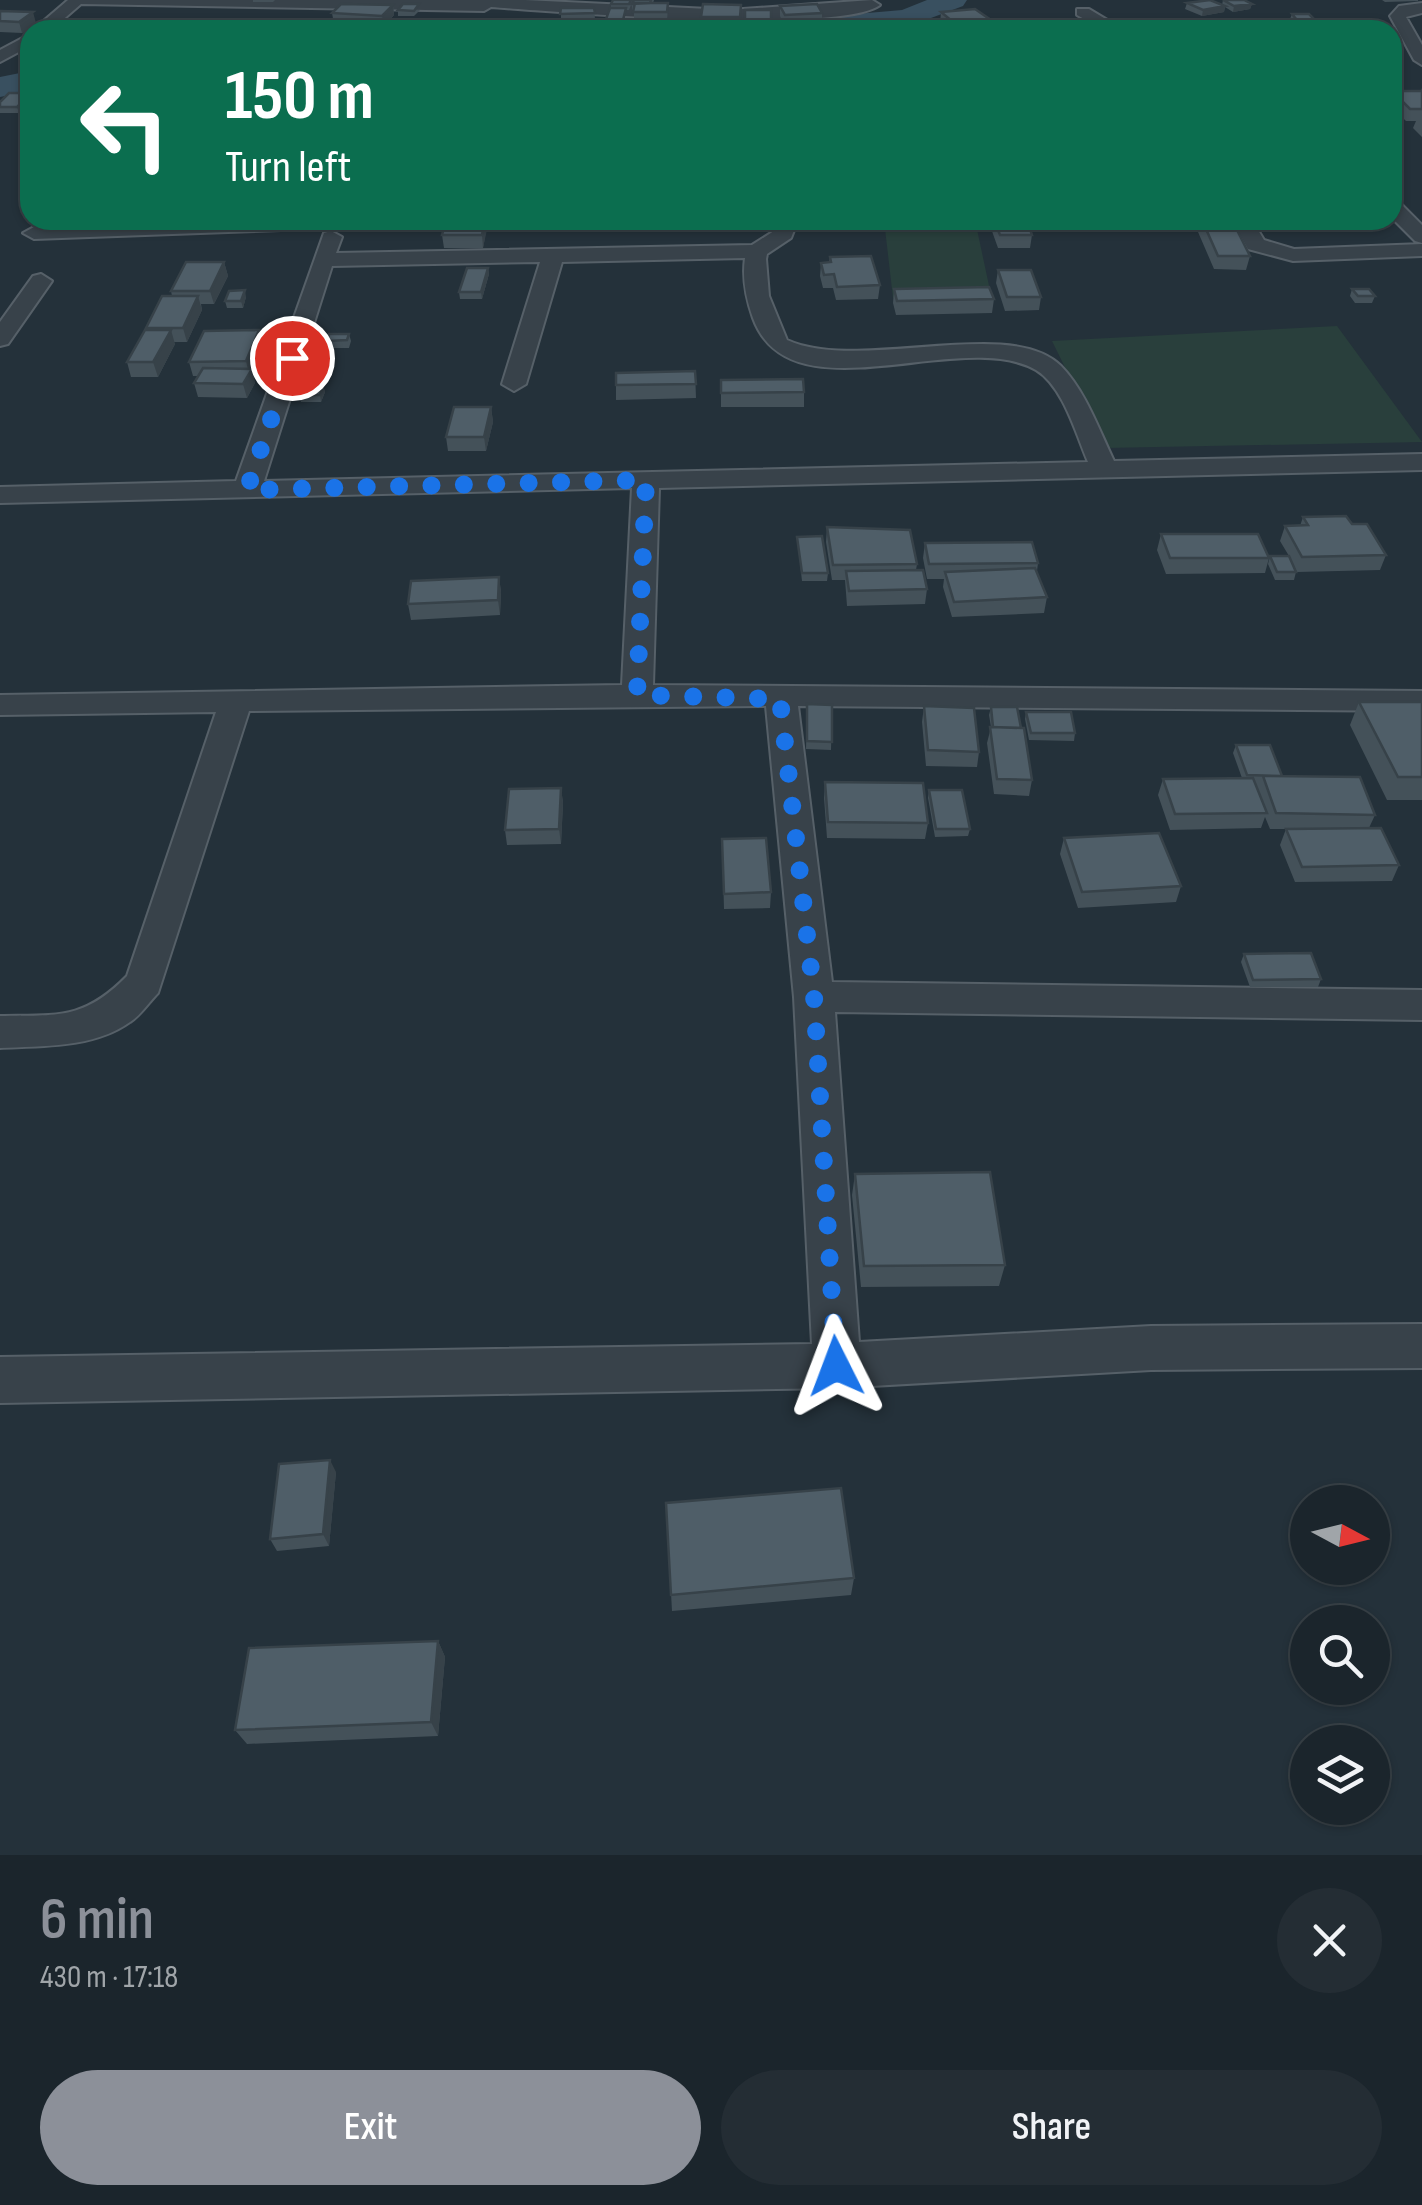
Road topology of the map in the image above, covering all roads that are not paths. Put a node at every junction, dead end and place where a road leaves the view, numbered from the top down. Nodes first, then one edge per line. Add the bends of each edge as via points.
1 (80, 0) edge
2 (485, 2) edge
3 (872, 5) dead end
4 (1422, 8) edge
5 (1084, 12) dead end
6 (54, 20) edge
7 (1098, 20) edge
8 (1400, 20) edge
9 (1402, 23) edge
10 (1422, 60) edge
11 (1402, 216) edge
12 (333, 230) edge
13 (785, 230) edge
14 (1248, 230) edge
15 (1422, 237) edge
16 (1422, 250) edge
17 (757, 251) junction
18 (553, 255) junction
19 (325, 260) junction
20 (41, 281) dead end
21 (0, 339) edge
22 (514, 384) dead end
23 (1422, 462) edge
24 (1106, 471) junction
25 (646, 480) junction
26 (247, 490) junction
27 (0, 495) edge
28 (637, 695) junction
29 (780, 699) junction
30 (1422, 700) edge
31 (235, 704) junction
32 (0, 706) edge
33 (814, 996) junction
34 (1422, 1005) edge
35 (0, 1032) edge
36 (1422, 1346) edge
37 (836, 1366) junction
38 (0, 1380) edge

1 - 2 street
1 - 6 street
2 - 3 street via 689,12
4 - 8 street via 1405,9
5 - 7 street
9 - 10 street
11 - 15 street
12 - 19 street
13 - 17 street
14 - 16 street via 1256,244 1293,255
17 - 18 street
17 - 24 street via 756,293 776,344 823,358 990,354 1038,361 1057,374
18 - 19 street
18 - 22 street
19 - 26 street
20 - 21 street
23 - 24 street
24 - 25 street
25 - 26 street
25 - 28 street
26 - 27 street
28 - 29 street
28 - 31 street
29 - 30 street
29 - 33 street
31 - 32 street
31 - 35 street via 144,983 116,1012 67,1030
33 - 34 street
33 - 37 street
36 - 37 street via 1151,1348
37 - 38 street

